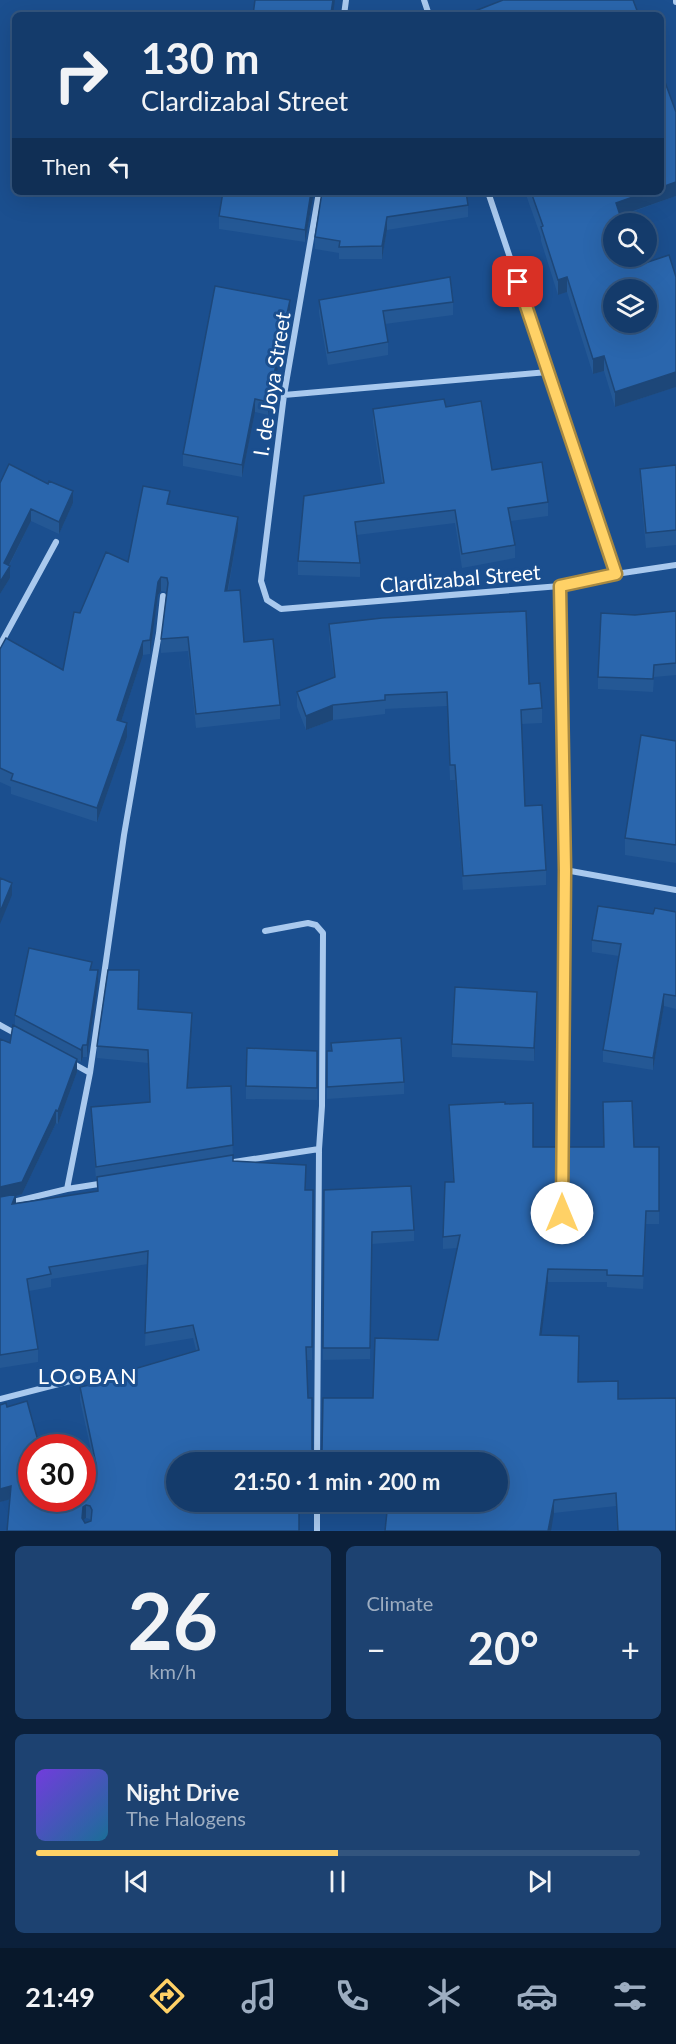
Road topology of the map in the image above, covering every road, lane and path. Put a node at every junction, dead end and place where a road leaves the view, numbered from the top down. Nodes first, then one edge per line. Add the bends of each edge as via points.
1 (318, 195) edge
2 (489, 195) edge
3 (548, 372) junction
4 (284, 395) junction
5 (56, 542) dead end
6 (676, 565) edge
7 (616, 574) junction
8 (261, 581) joint
9 (560, 586) junction
10 (163, 596) edge
11 (0, 645) edge
12 (565, 870) junction
13 (676, 890) edge
14 (265, 931) dead end
15 (0, 1025) edge
16 (20, 1036) edge
17 (60, 1057) edge
18 (90, 1073) junction
19 (319, 1149) junction
20 (227, 1163) edge
21 (113, 1182) edge
22 (67, 1189) junction
23 (0, 1205) edge
24 (562, 1213) edge
25 (82, 1378) dead end
26 (0, 1399) edge
27 (317, 1452) edge
28 (317, 1512) edge
29 (316, 1531) edge

1 - 4 street, I. de Joya Street
2 - 3 street
3 - 4 street
3 - 7 street
4 - 8 street, I. de Joya Street
5 - 11 street
6 - 7 street, Clardizabal Street
7 - 9 street, Clardizabal Street
8 - 9 street, Clardizabal Street via 267,600 281,609
9 - 12 street
10 - 18 street
12 - 13 street
12 - 24 street
14 - 19 street via 308,923 323,933
15 - 16 street
17 - 18 street
18 - 22 street
19 - 20 street
19 - 27 street
21 - 22 street
22 - 23 street
25 - 26 street
28 - 29 street

